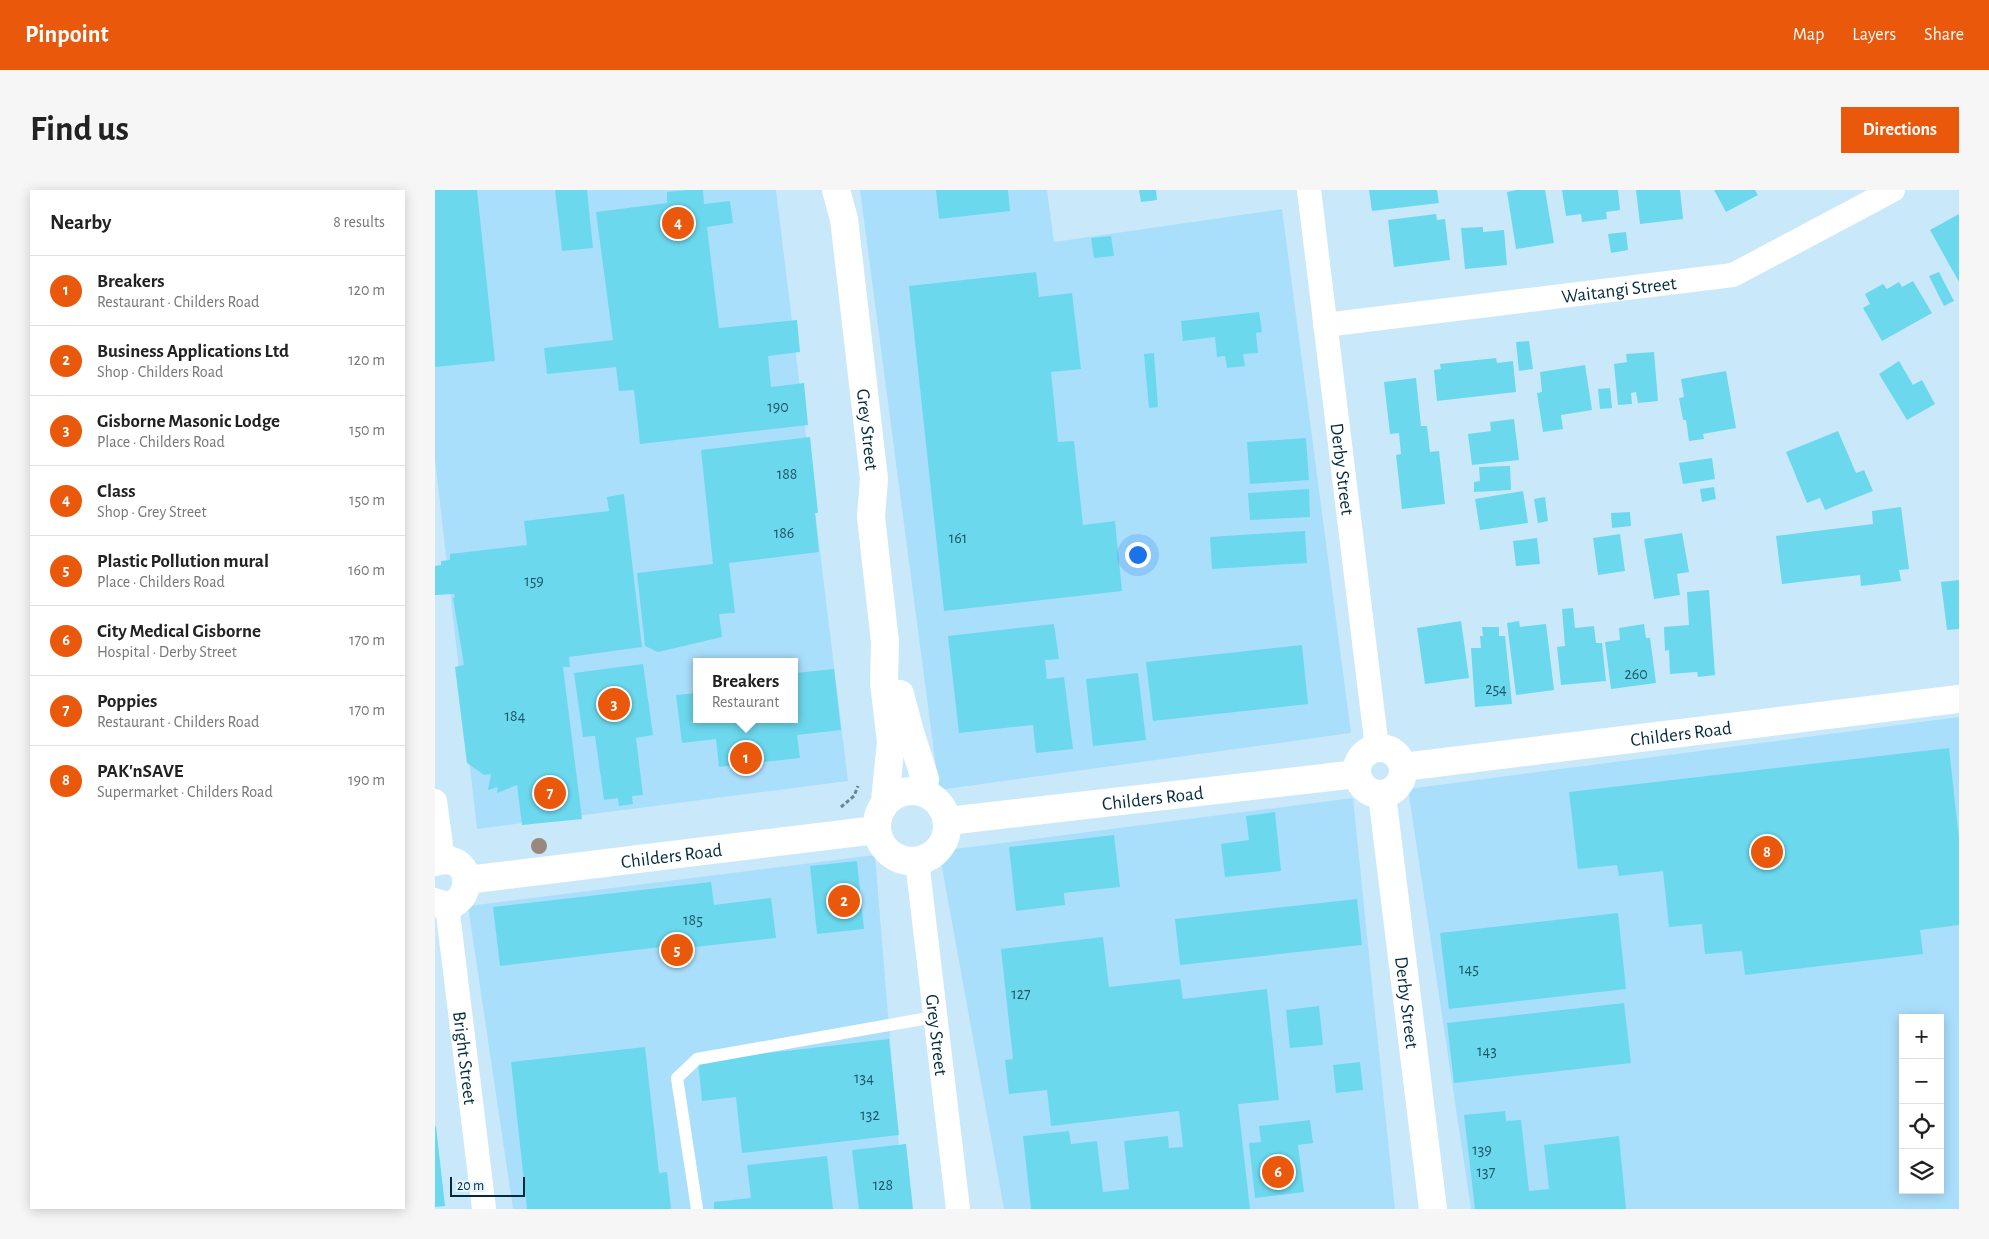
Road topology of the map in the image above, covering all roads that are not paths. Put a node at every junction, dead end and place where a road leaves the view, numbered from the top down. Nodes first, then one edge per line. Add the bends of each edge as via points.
1 (836, 190) edge
2 (845, 190) edge
3 (1309, 190) edge
4 (1893, 190) edge
5 (844, 219) junction
6 (1325, 326) junction
7 (885, 642) junction
8 (1959, 699) edge
9 (1377, 748) junction
10 (1403, 767) junction
11 (1357, 774) junction
12 (922, 792) junction
13 (1382, 794) junction
14 (435, 801) edge
15 (885, 801) junction
16 (948, 821) junction
17 (877, 830) junction
18 (439, 861) edge
19 (917, 861) junction
20 (467, 880) junction
21 (441, 904) edge
22 (934, 1017) junction
23 (484, 1209) edge
24 (697, 1209) edge
25 (958, 1209) edge
26 (1433, 1209) edge

1 - 5 street, Grey Street
2 - 5 street, Grey Street
3 - 6 street, Derby Street
4 - 6 street, Waitangi Street via 1733,275
5 - 7 street, Grey Street via 874,479 871,517
6 - 9 street, Derby Street
7 - 12 street, Grey Street via 925,778
7 - 15 street, Grey Street via 884,683 891,742
8 - 10 street, Childers Road
9 - 10 street via 1389,750 1401,760
9 - 11 street via 1369,749 1363,755
10 - 13 street via 1400,783 1394,790
11 - 13 street via 1367,790
11 - 16 street, Childers Road
12 - 15 street via 901,793
12 - 16 street via 938,802
13 - 26 street, Derby Street
14 - 18 street
15 - 17 street via 876,819
16 - 19 street via 948,832 940,848
17 - 19 street via 881,843 895,857
17 - 20 street, Childers Road
18 - 20 street via 452,861 459,865
19 - 22 street, Grey Street
20 - 21 street via 467,889 462,897 455,903
21 - 23 street, Bright Street
22 - 24 lane via 697,1059 677,1078
22 - 25 street, Grey Street

